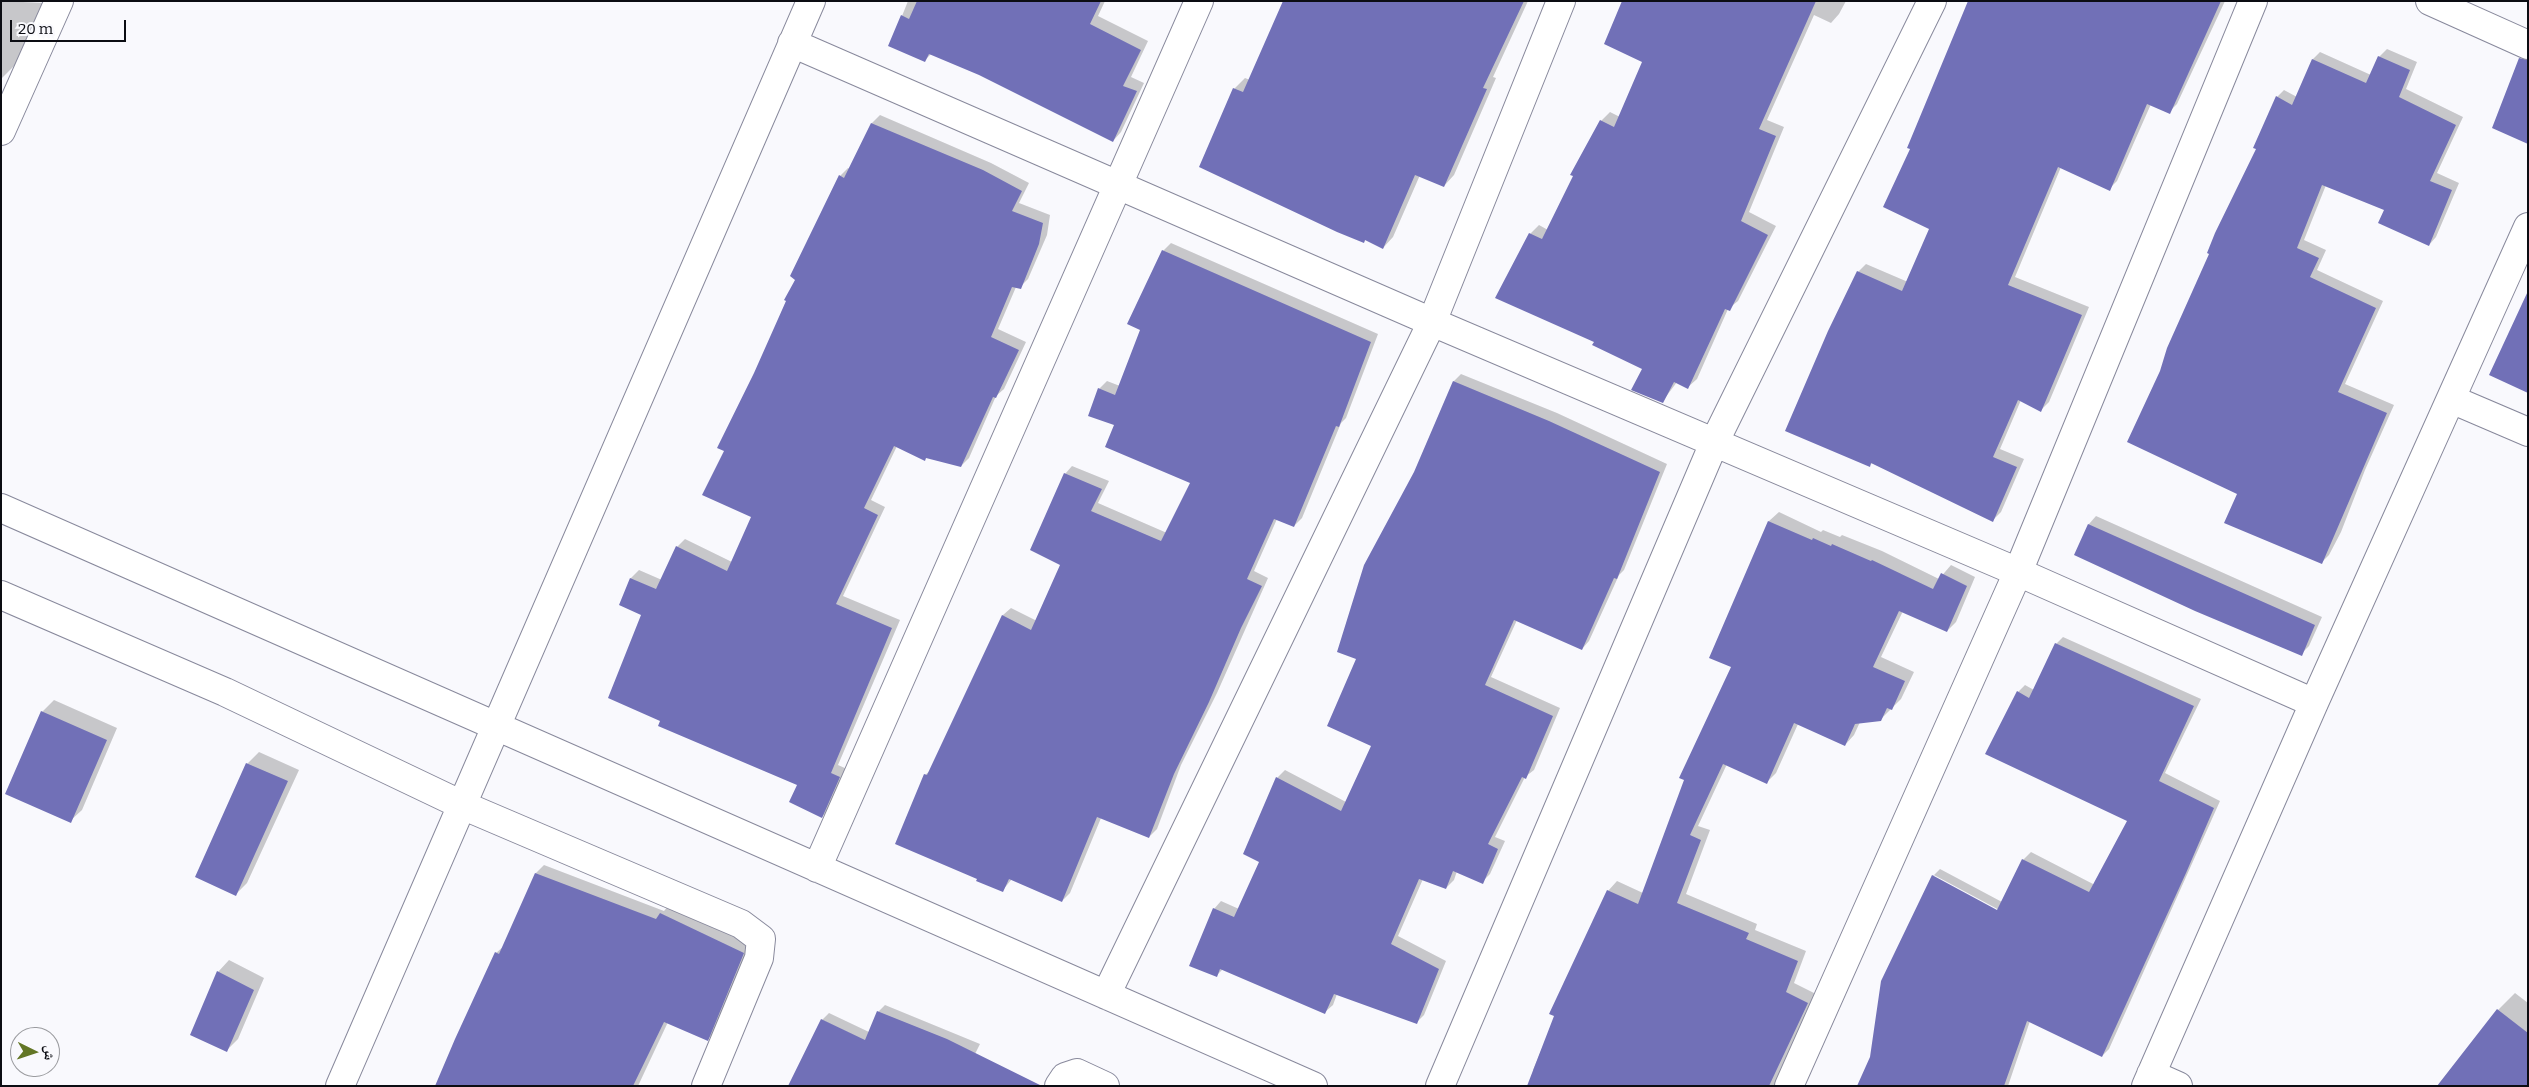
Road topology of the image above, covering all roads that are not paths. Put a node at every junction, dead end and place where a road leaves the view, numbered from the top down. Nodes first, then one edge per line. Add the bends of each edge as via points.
1 (59, 1) edge
2 (811, 1) edge
3 (1199, 1) edge
4 (1561, 1) edge
5 (1932, 1) edge
6 (2253, 1) edge
7 (2430, 1) edge
8 (792, 43) junction
9 (2528, 45) edge
10 (2, 128) edge
11 (1118, 184) junction
12 (2528, 227) edge
13 (1432, 322) junction
14 (2451, 398) junction
15 (2528, 432) edge
16 (1714, 443) junction
17 (1, 508) edge
18 (2018, 572) junction
19 (1, 595) edge
20 (2314, 703) junction
21 (496, 726) junction
22 (462, 805) junction
23 (817, 868) junction
24 (1106, 994) junction
25 (2149, 1080) edge
26 (340, 1086) edge
27 (706, 1086) edge
28 (1059, 1086) edge
29 (1106, 1086) edge
30 (1313, 1086) edge
31 (1440, 1086) edge
32 (1789, 1086) edge
33 (2178, 1086) edge

1 - 10 street
2 - 8 street
3 - 11 street
4 - 13 street
5 - 16 street
6 - 18 street
7 - 9 street
8 - 11 street
8 - 21 street
11 - 13 street
11 - 23 street
12 - 14 street
13 - 16 street
13 - 24 street
14 - 15 street
14 - 20 street
16 - 18 street
16 - 31 street
17 - 21 street
18 - 20 street
18 - 32 street
19 - 22 street via 225,692
20 - 25 street
21 - 22 street
21 - 23 street
22 - 26 street
22 - 27 street via 741,924 761,939 759,958
23 - 24 street
24 - 30 street
25 - 33 street
28 - 29 street via 1065,1077 1077,1073

